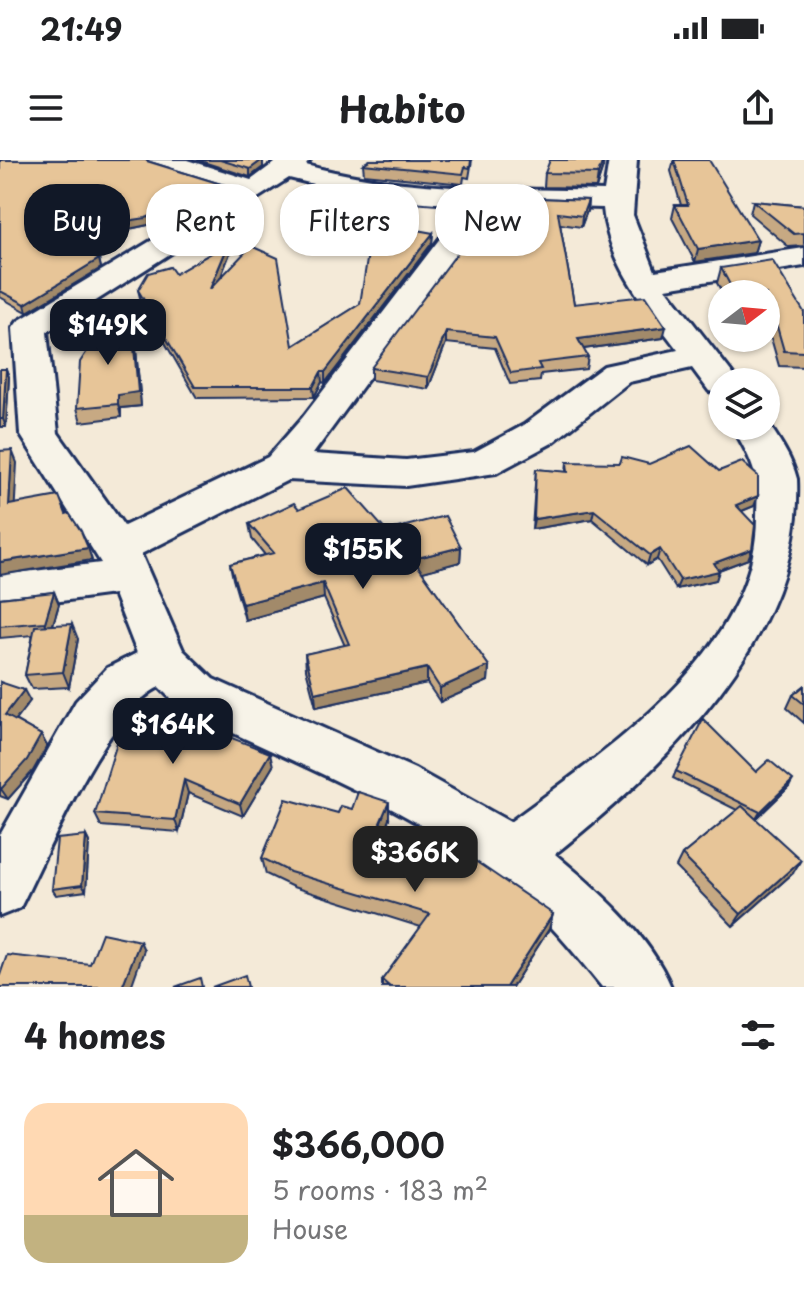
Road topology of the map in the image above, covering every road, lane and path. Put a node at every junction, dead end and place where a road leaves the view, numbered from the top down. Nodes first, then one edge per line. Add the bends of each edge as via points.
1 (159, 160) edge
2 (623, 160) edge
3 (278, 173) edge
4 (435, 195) edge
5 (549, 199) edge
6 (617, 200) junction
7 (443, 256) edge
8 (804, 257) edge
9 (645, 282) junction
10 (15, 322) edge
11 (711, 368) edge
12 (708, 369) edge
13 (758, 440) edge
14 (282, 466) junction
15 (122, 562) junction
16 (0, 592) edge
17 (164, 662) junction
18 (512, 854) junction
19 (0, 889) edge
20 (641, 987) edge

1 - 3 street
2 - 6 street
3 - 4 street
3 - 10 street
5 - 6 street
6 - 9 street via 625,242
7 - 14 street
8 - 9 street
9 - 11 street
10 - 15 street via 39,434
12 - 14 street via 617,374 538,434 482,464 406,473
13 - 18 street via 777,479 782,519 778,568 758,625 698,701
14 - 15 street
15 - 16 street
15 - 17 street
17 - 18 street via 196,693 452,814
17 - 19 street via 124,682 94,716
18 - 20 street via 560,897

